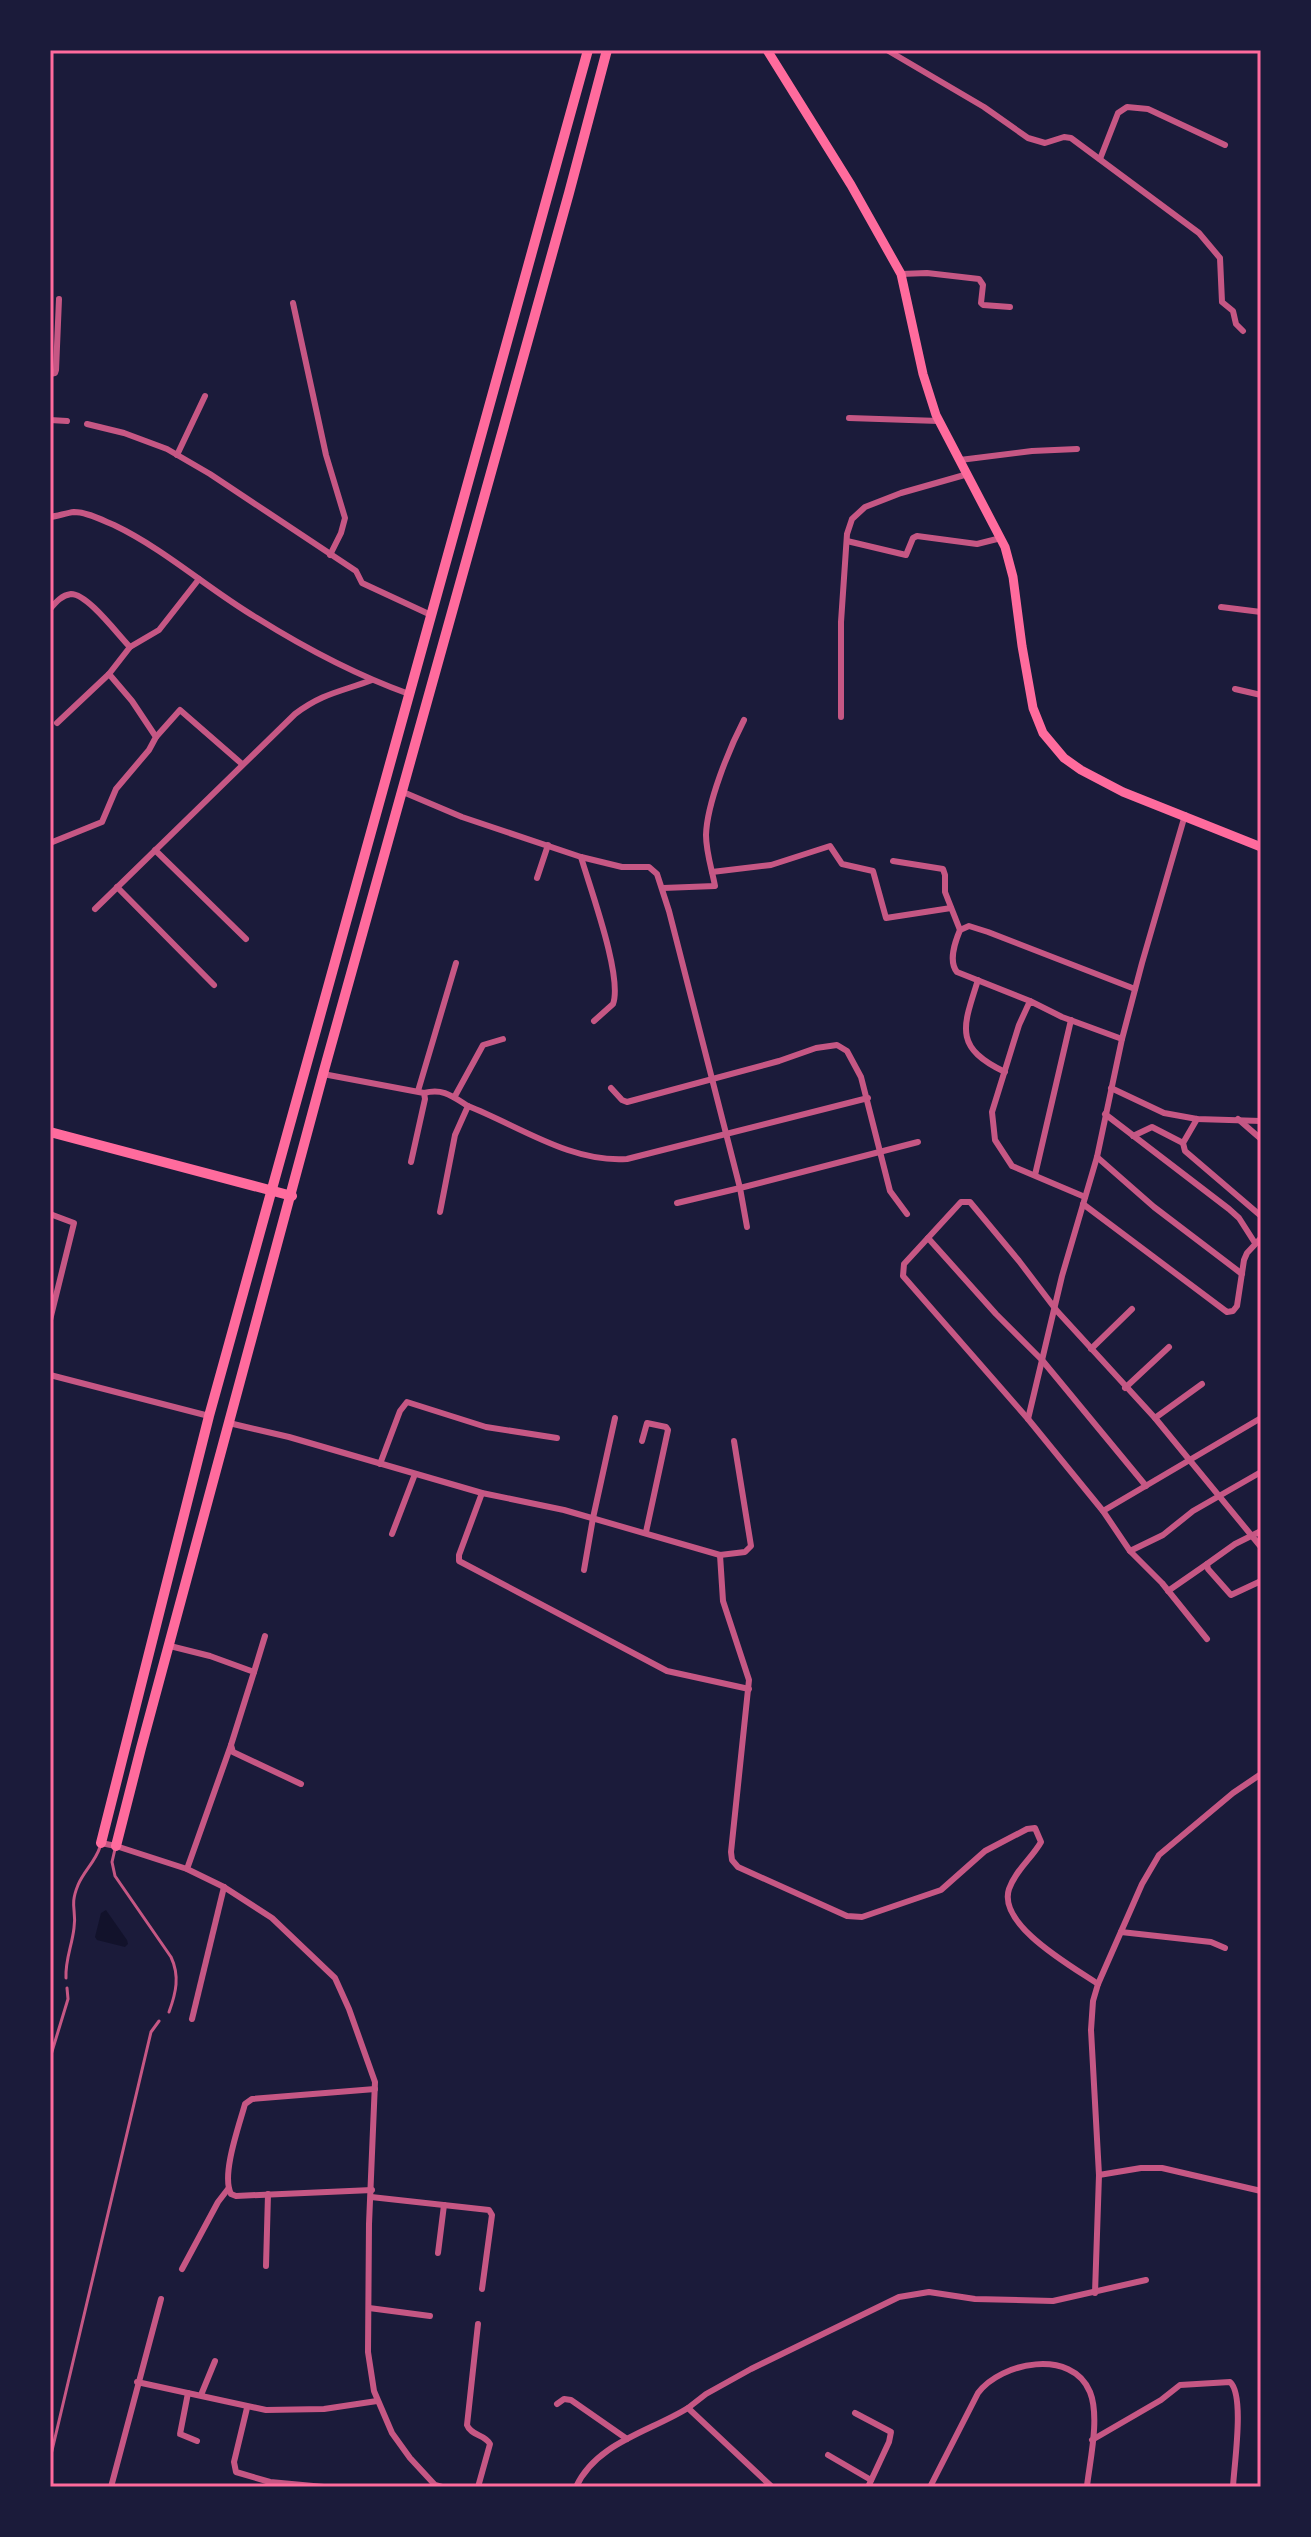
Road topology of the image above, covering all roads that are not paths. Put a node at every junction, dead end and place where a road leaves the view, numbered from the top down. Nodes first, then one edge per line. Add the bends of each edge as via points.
1 (588, 50) edge
2 (607, 50) edge
3 (767, 50) edge
4 (887, 50) edge
5 (1225, 145) dead end
6 (1100, 159) junction
7 (901, 274) junction
8 (59, 299) dead end
9 (293, 303) dead end
10 (1010, 307) dead end
11 (1243, 331) dead end
12 (50, 374) edge
13 (205, 396) dead end
14 (849, 418) dead end
15 (50, 420) edge
16 (67, 421) dead end
17 (939, 421) junction
18 (87, 424) dead end
19 (1077, 449) dead end
20 (177, 455) junction
21 (960, 460) junction
22 (968, 474) junction
23 (50, 517) edge
24 (1001, 538) junction
25 (847, 541) junction
26 (330, 555) junction
27 (444, 569) junction
28 (461, 574) junction
29 (199, 579) junction
30 (1221, 607) dead end
31 (50, 609) edge
32 (1261, 612) edge
33 (431, 615) junction
34 (130, 647) junction
35 (109, 674) junction
36 (372, 680) junction
37 (1235, 689) dead end
38 (409, 694) junction
39 (1261, 695) edge
40 (841, 717) dead end
41 (744, 720) dead end
42 (57, 723) dead end
43 (156, 737) junction
44 (242, 764) junction
45 (403, 792) junction
46 (1185, 815) junction
47 (50, 843) edge
48 (548, 845) junction
49 (1261, 847) edge
50 (155, 850) junction
51 (581, 857) junction
52 (893, 861) dead end
53 (712, 872) junction
54 (537, 878) dead end
55 (117, 887) junction
56 (663, 888) junction
57 (951, 908) junction
58 (95, 909) dead end
59 (960, 930) junction
60 (246, 939) dead end
61 (456, 963) dead end
62 (332, 974) junction
63 (350, 979) junction
64 (978, 980) junction
65 (214, 985) dead end
66 (1135, 989) junction
67 (1030, 1001) junction
68 (1071, 1020) junction
69 (594, 1021) dead end
70 (503, 1039) dead end
71 (1122, 1039) junction
72 (1005, 1072) junction
73 (323, 1074) junction
74 (711, 1078) junction
75 (611, 1088) dead end
76 (1111, 1088) junction
77 (421, 1092) junction
78 (455, 1096) junction
79 (868, 1098) junction
80 (468, 1106) junction
81 (1164, 1113) junction
82 (1105, 1114) junction
83 (1197, 1119) junction
84 (1238, 1119) junction
85 (1261, 1121) edge
86 (1152, 1127) junction
87 (50, 1132) edge
88 (727, 1135) junction
89 (1133, 1136) junction
90 (1261, 1139) edge
91 (918, 1142) dead end
92 (1183, 1143) junction
93 (882, 1153) junction
94 (1097, 1157) junction
95 (411, 1162) dead end
96 (1035, 1175) junction
97 (740, 1188) junction
98 (271, 1191) junction
99 (292, 1196) junction
100 (1084, 1200) junction
101 (677, 1203) dead end
102 (440, 1212) dead end
103 (50, 1214) edge
104 (907, 1214) dead end
105 (1261, 1216) edge
106 (747, 1227) dead end
107 (928, 1238) junction
108 (1258, 1240) edge
109 (1242, 1274) junction
110 (1054, 1307) junction
111 (1132, 1309) dead end
112 (50, 1320) edge
113 (1169, 1347) dead end
114 (1091, 1349) junction
115 (1041, 1359) junction
116 (51, 1377) edge
117 (1202, 1384) dead end
118 (1125, 1388) junction
119 (209, 1416) junction
120 (615, 1418) dead end
121 (1155, 1418) junction
122 (1261, 1418) edge
123 (1028, 1419) junction
124 (228, 1423) junction
125 (557, 1438) dead end
126 (642, 1441) dead end
127 (734, 1441) dead end
128 (1191, 1461) junction
129 (380, 1464) junction
130 (1261, 1472) edge
131 (415, 1474) junction
132 (1146, 1486) junction
133 (482, 1493) junction
134 (1219, 1496) junction
135 (1103, 1511) junction
136 (593, 1518) junction
137 (1261, 1531) edge
138 (646, 1532) junction
139 (392, 1534) dead end
140 (1251, 1536) junction
141 (1261, 1547) edge
142 (1130, 1551) junction
143 (720, 1555) junction
144 (1207, 1564) junction
145 (584, 1570) dead end
146 (1261, 1581) edge
147 (1168, 1591) junction
148 (265, 1636) dead end
149 (1207, 1639) dead end
150 (170, 1646) junction
151 (254, 1672) junction
152 (749, 1689) junction
153 (231, 1745) junction
154 (1261, 1774) edge
155 (301, 1784) dead end
156 (101, 1843) junction
157 (116, 1846) junction
158 (187, 1869) junction
159 (224, 1887) junction
160 (1121, 1932) junction
161 (1225, 1948) dead end
162 (66, 1978) dead end
163 (1098, 1984) junction
164 (67, 1988) dead end
165 (169, 2012) dead end
166 (192, 2019) dead end
167 (159, 2021) dead end
168 (50, 2058) edge
169 (375, 2089) junction
170 (1099, 2175) junction
171 (228, 2189) junction
172 (1261, 2191) edge
173 (268, 2194) junction
174 (371, 2194) junction
175 (444, 2205) junction
176 (438, 2253) dead end
177 (266, 2266) dead end
178 (182, 2269) dead end
179 (1146, 2280) dead end
180 (482, 2289) dead end
181 (1095, 2293) junction
182 (161, 2299) dead end
183 (369, 2308) junction
184 (430, 2316) dead end
185 (478, 2324) dead end
186 (215, 2361) dead end
187 (137, 2382) junction
188 (188, 2393) junction
189 (201, 2395) junction
190 (377, 2401) junction
191 (557, 2404) dead end
192 (247, 2408) junction
193 (688, 2408) junction
194 (855, 2413) dead end
195 (627, 2439) junction
196 (1092, 2440) junction
197 (197, 2441) dead end
198 (828, 2455) dead end
199 (50, 2459) edge
200 (869, 2484) edge
201 (437, 2486) edge
202 (111, 2487) edge
203 (324, 2487) edge
204 (478, 2487) edge
205 (576, 2487) edge
206 (772, 2487) edge
207 (930, 2487) edge
208 (1087, 2487) edge
209 (1093, 2487) edge
210 (1233, 2487) edge

1 - 27 main road
2 - 28 main road
3 - 7 main road
4 - 6 street via 1028,138 1045,143 1071,138
5 - 6 street via 1162,114 1127,107 1118,113
6 - 11 street via 1199,233 1220,258 1222,302
7 - 10 street via 979,279 983,305
7 - 17 main road
8 - 12 street via 56,370
9 - 26 street via 345,518
13 - 20 street
14 - 17 street
15 - 16 street
17 - 21 main road
18 - 20 street
19 - 21 street
20 - 26 street
21 - 22 main road
22 - 24 main road
22 - 25 street via 865,507 852,519
23 - 29 street via 75,512 102,520 155,546
24 - 25 street via 977,544 917,536 906,555
24 - 46 main road via 1011,564 1033,708 1043,733 1081,770
25 - 40 street
26 - 33 street via 357,571 362,583
27 - 28 main road
27 - 33 main road
28 - 45 main road
29 - 34 street via 159,630
29 - 36 street via 280,633
30 - 32 street
31 - 34 street via 67,594 77,595
33 - 38 main road
34 - 35 street
35 - 42 street
35 - 43 street
36 - 38 street
36 - 44 street via 315,699
37 - 39 street
38 - 62 main road
41 - 53 street via 723,766 708,822
43 - 44 street via 180,710
43 - 47 street via 116,789 102,822
44 - 50 street
45 - 48 street
45 - 63 main road
46 - 49 main road
46 - 66 street
48 - 51 street
48 - 54 street
50 - 55 street
50 - 60 street
51 - 56 street via 649,867
51 - 69 street via 616,988 613,1004
52 - 57 street via 943,869
53 - 56 street via 715,886
53 - 57 street via 771,865 830,846 842,864 873,871 886,918
55 - 58 street
55 - 65 street
56 - 74 street
57 - 59 street
59 - 64 street via 953,968
59 - 66 street via 969,926 988,932
61 - 77 street
62 - 63 main road
62 - 98 main road
63 - 73 main road
64 - 67 street
64 - 72 street via 967,1015 969,1046 982,1061
66 - 71 street
67 - 68 street
67 - 72 street
68 - 71 street
68 - 96 street
70 - 78 street via 483,1045
71 - 76 street
72 - 96 street via 992,1112 995,1140 1012,1166
73 - 77 street
73 - 99 main road
74 - 75 street via 627,1102
74 - 79 street via 837,1045 854,1062
74 - 88 street
76 - 81 street
76 - 82 street
77 - 78 street
77 - 95 street via 425,1099
78 - 80 street
79 - 88 street
79 - 93 street
80 - 88 street via 559,1146 612,1160
80 - 102 street via 455,1135
81 - 83 street
81 - 86 street
82 - 89 street
82 - 94 street
83 - 84 street
83 - 92 street
84 - 85 street
84 - 90 street
86 - 89 street
86 - 92 street
87 - 98 main road
88 - 97 street
89 - 108 street via 1229,1209
91 - 93 street
92 - 105 street via 1185,1151
93 - 97 street
93 - 104 street via 890,1191
94 - 100 street
94 - 109 street
96 - 100 street
97 - 101 street
97 - 106 street
98 - 99 main road
98 - 119 main road
99 - 124 main road
100 - 109 street via 1227,1312 1237,1306
100 - 110 street
103 - 112 street via 74,1223
107 - 110 street via 961,1202 970,1202
107 - 115 street
107 - 123 street via 904,1264 903,1276
108 - 109 street via 1247,1253
110 - 114 street
110 - 115 street
111 - 114 street
113 - 118 street
114 - 118 street
115 - 123 street
115 - 132 street
116 - 119 street
117 - 121 street
118 - 121 street
119 - 156 main road
120 - 136 street
121 - 128 street
122 - 128 street
123 - 135 street
124 - 129 street
124 - 150 main road
125 - 129 street via 486,1427 407,1402
126 - 138 street via 647,1423 668,1430
127 - 143 street via 751,1546 745,1552
128 - 132 street
128 - 134 street
129 - 131 street
130 - 134 street
131 - 133 street
131 - 139 street
132 - 135 street
133 - 136 street
133 - 152 street via 459,1561 667,1671
134 - 140 street
134 - 142 street
135 - 142 street
136 - 138 street
136 - 145 street
137 - 140 street
138 - 143 street
140 - 141 street
140 - 144 street
142 - 147 street
143 - 152 street via 723,1601
144 - 146 street via 1231,1595
144 - 147 street
147 - 149 street
148 - 151 street
150 - 151 street
150 - 157 main road
151 - 153 street
152 - 163 street via 731,1852 738,1867 847,1916 862,1917 941,1890 985,1851 1035,1828 1040,1845 1010,1886 1007,1906 1052,1953
153 - 155 street via 233,1752
153 - 158 street
154 - 160 street via 1159,1855
156 - 157 street
156 - 162 lane via 75,1894
157 - 158 street
157 - 165 lane via 115,1876 175,1967
158 - 159 street
159 - 166 street
159 - 169 street via 272,1918 335,1978
160 - 161 street
160 - 163 street
163 - 170 street via 1091,2030
164 - 168 lane
167 - 199 lane via 151,2032
169 - 171 street via 252,2099 245,2104
169 - 174 street
170 - 172 street via 1162,2168
170 - 181 street
171 - 173 street via 236,2196
171 - 178 street
173 - 174 street
173 - 177 street
174 - 175 street
174 - 183 street
175 - 176 street
175 - 180 street via 491,2212
179 - 181 street
181 - 193 street via 1053,2301 929,2292 899,2297 751,2369
182 - 187 street
183 - 184 street
183 - 190 street via 368,2352
185 - 204 street via 467,2425 490,2444
186 - 189 street
187 - 188 street
187 - 202 street
188 - 189 street
188 - 197 street via 180,2434
189 - 192 street
190 - 192 street via 324,2409
190 - 201 street via 392,2433
191 - 195 street via 571,2400
192 - 203 street via 236,2472
193 - 195 street
193 - 206 street
194 - 200 street via 891,2432
195 - 205 street via 590,2463
196 - 207 street via 1091,2396 1077,2375 1049,2365 1011,2369 987,2381 978,2393
196 - 208 street
196 - 210 street via 1180,2385 1230,2382 1236,2389 1237,2415
198 - 200 street
208 - 209 street

